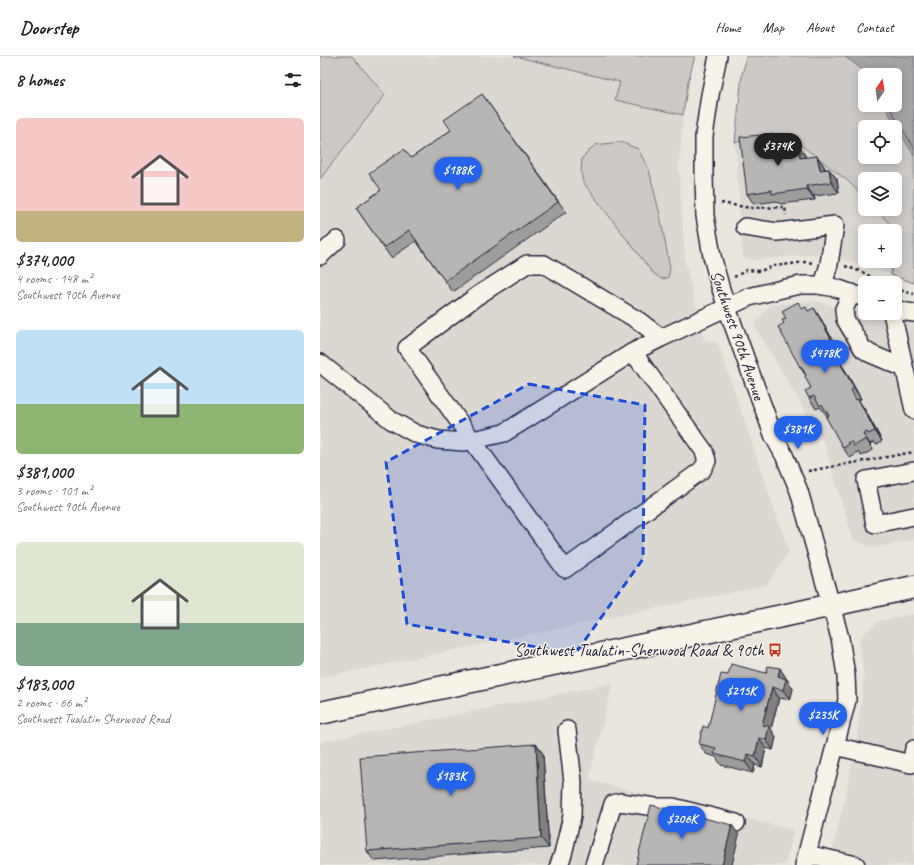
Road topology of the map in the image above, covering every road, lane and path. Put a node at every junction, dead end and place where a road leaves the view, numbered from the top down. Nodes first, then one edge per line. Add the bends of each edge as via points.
1 (718, 56) edge
2 (705, 200) junction
3 (745, 227) dead end
4 (788, 231) junction
5 (337, 240) dead end
6 (320, 256) edge
7 (823, 286) junction
8 (902, 291) edge
9 (914, 294) edge
10 (858, 296) edge
11 (727, 308) junction
12 (902, 311) edge
13 (914, 313) edge
14 (894, 320) edge
15 (661, 338) junction
16 (633, 352) junction
17 (320, 363) edge
18 (904, 368) junction
19 (914, 410) edge
20 (472, 440) junction
21 (914, 452) edge
22 (914, 471) edge
23 (792, 474) junction
24 (914, 516) edge
25 (914, 587) edge
26 (831, 605) junction
27 (320, 713) edge
28 (567, 730) dead end
29 (835, 746) junction
30 (914, 749) edge
31 (736, 823) dead end
32 (806, 860) edge
33 (559, 865) edge
34 (594, 865) edge
35 (856, 865) edge

1 - 2 street, Southwest 90th Avenue via 704,136
2 - 4 path via 751,208 785,207
2 - 11 street, Southwest 90th Avenue via 712,256
3 - 4 street via 777,232
4 - 7 street via 835,225
5 - 6 street
7 - 10 street
7 - 11 street via 801,285 786,288 749,297
8 - 9 path
10 - 18 street via 844,309 845,319 863,349
11 - 15 street
11 - 23 street, Southwest 90th Avenue via 774,437
12 - 13 street
14 - 18 street
15 - 16 street
15 - 20 street via 638,321 544,264 527,264 477,296 407,348
16 - 20 street via 504,432
16 - 20 street via 704,452 707,461 702,470 565,569
17 - 20 street via 391,420 416,434 438,440
18 - 19 street
21 - 23 path
22 - 24 street via 866,480 875,524
23 - 26 street, Southwest 90th Avenue
25 - 26 highway
26 - 27 highway
26 - 29 street, Southwest 90th Avenue via 840,638 847,700
28 - 33 street via 573,782 572,816
29 - 30 street via 910,764
29 - 32 street, Southwest 90th Avenue
31 - 34 street via 674,807 620,802 613,804
32 - 35 street

